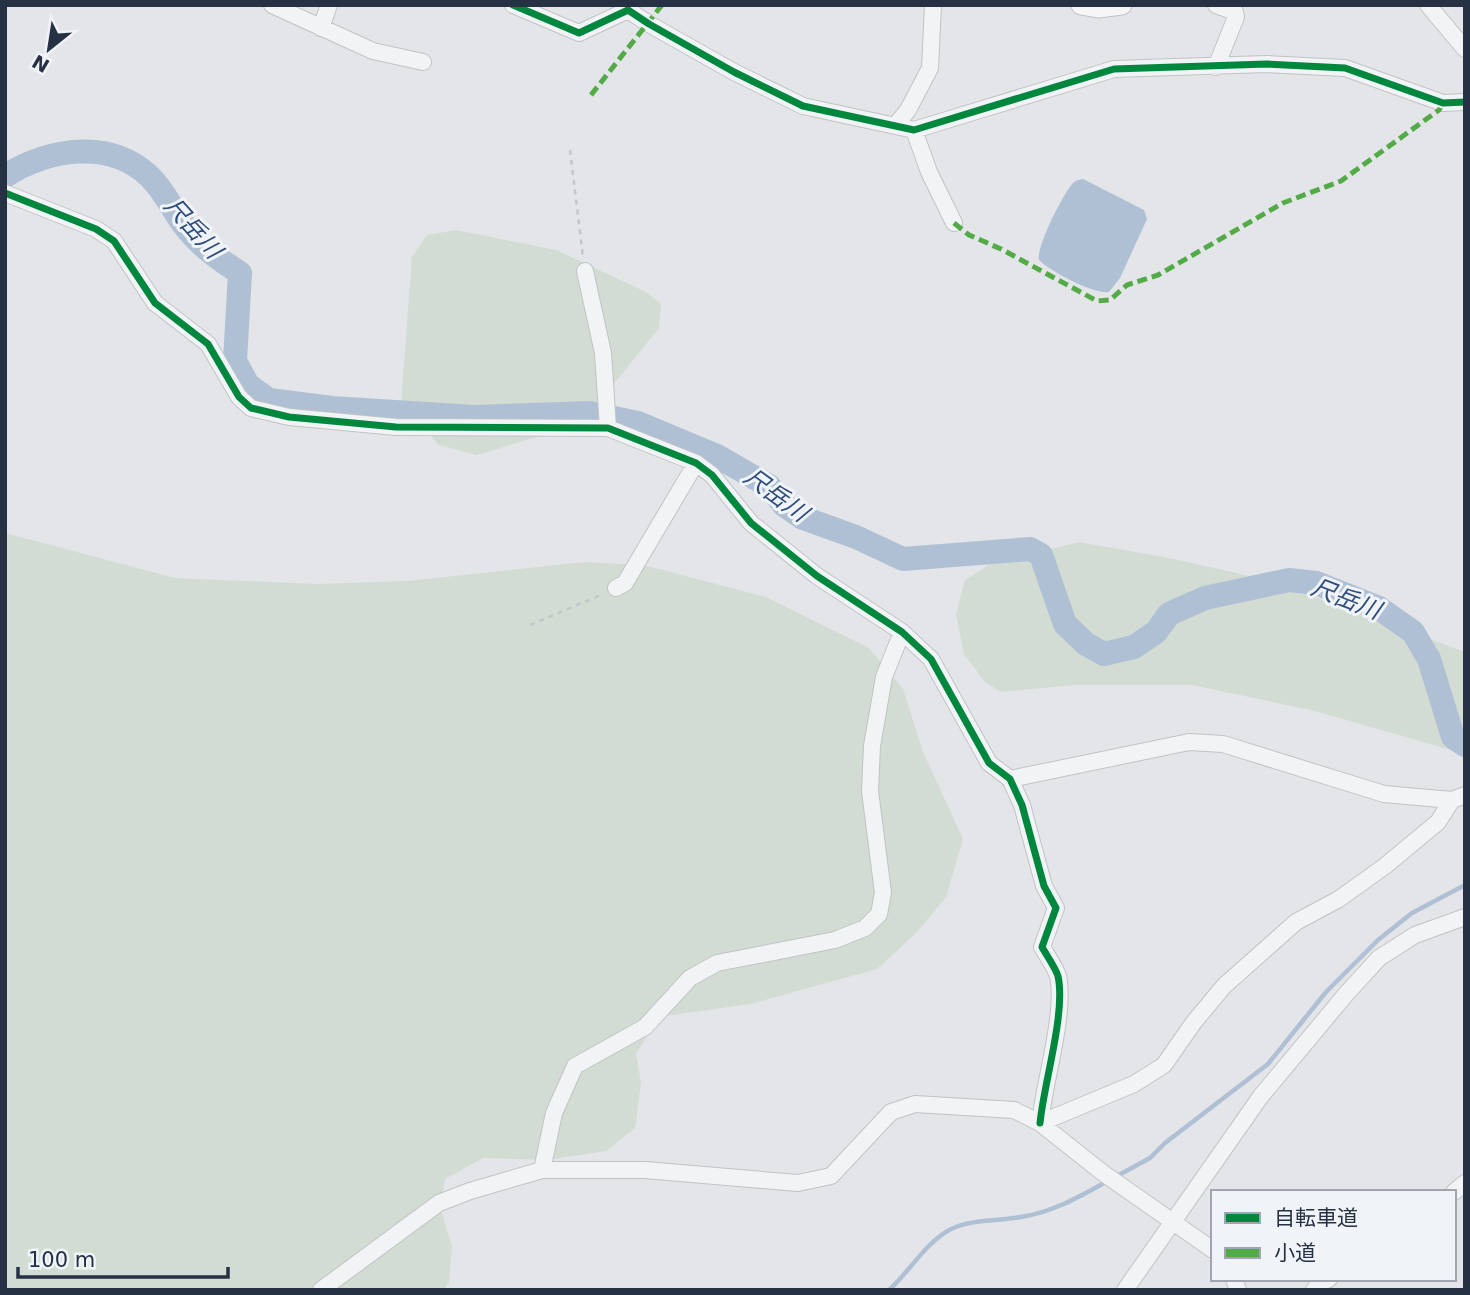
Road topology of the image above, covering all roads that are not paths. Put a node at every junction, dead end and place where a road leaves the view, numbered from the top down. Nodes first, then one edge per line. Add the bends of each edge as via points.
1 (272, 5) edge
2 (329, 5) edge
3 (513, 5) edge
4 (933, 5) edge
5 (1081, 5) edge
6 (1122, 5) edge
7 (1216, 5) edge
8 (1428, 5) edge
9 (321, 27) junction
10 (1465, 49) edge
11 (423, 62) dead end
12 (1216, 67) junction
13 (1465, 102) edge
14 (895, 126) junction
15 (914, 130) junction
16 (5, 193) edge
17 (954, 223) dead end
18 (586, 274) road end
19 (608, 428) junction
20 (696, 463) junction
21 (620, 586) road end
22 (902, 632) junction
23 (1010, 779) junction
24 (1458, 797) edge
25 (1465, 917) edge
26 (1040, 1123) junction
27 (542, 1170) junction
28 (1174, 1222) junction
29 (1211, 1249) edge
30 (321, 1290) edge
31 (1125, 1290) edge

1 - 9 street
2 - 9 street
3 - 14 street via 579,33 628,10 803,106
4 - 14 street via 930,68
5 - 6 main road
7 - 12 street via 1231,9 1236,17
8 - 10 street
9 - 11 street via 373,51
12 - 13 street via 1345,68 1443,103
12 - 15 street via 1114,69
14 - 15 street
15 - 17 street
16 - 19 street via 96,229 114,241 155,303 208,344 239,397 251,408 289,417 396,427
18 - 19 street via 603,353
19 - 20 street
20 - 21 street
20 - 22 street via 712,475 751,523 817,576
22 - 23 street via 931,659 989,763
22 - 27 street via 884,677 872,746 870,791 883,893 879,914 865,928 835,940 717,963 690,978 645,1027 575,1066 554,1112
23 - 24 street via 1189,742 1223,744 1384,794
23 - 26 street via 1022,805 1044,886 1056,908 1042,947 1058,974 1060,1005
24 - 26 street via 1438,822 1385,866 1296,922 1224,986 1164,1065 1135,1084
25 - 28 street via 1415,936 1379,958 1261,1096
26 - 27 street via 1014,1110 915,1104 891,1112 831,1176 798,1182 645,1170
26 - 28 street
27 - 30 street via 439,1203
28 - 29 street
28 - 31 street

